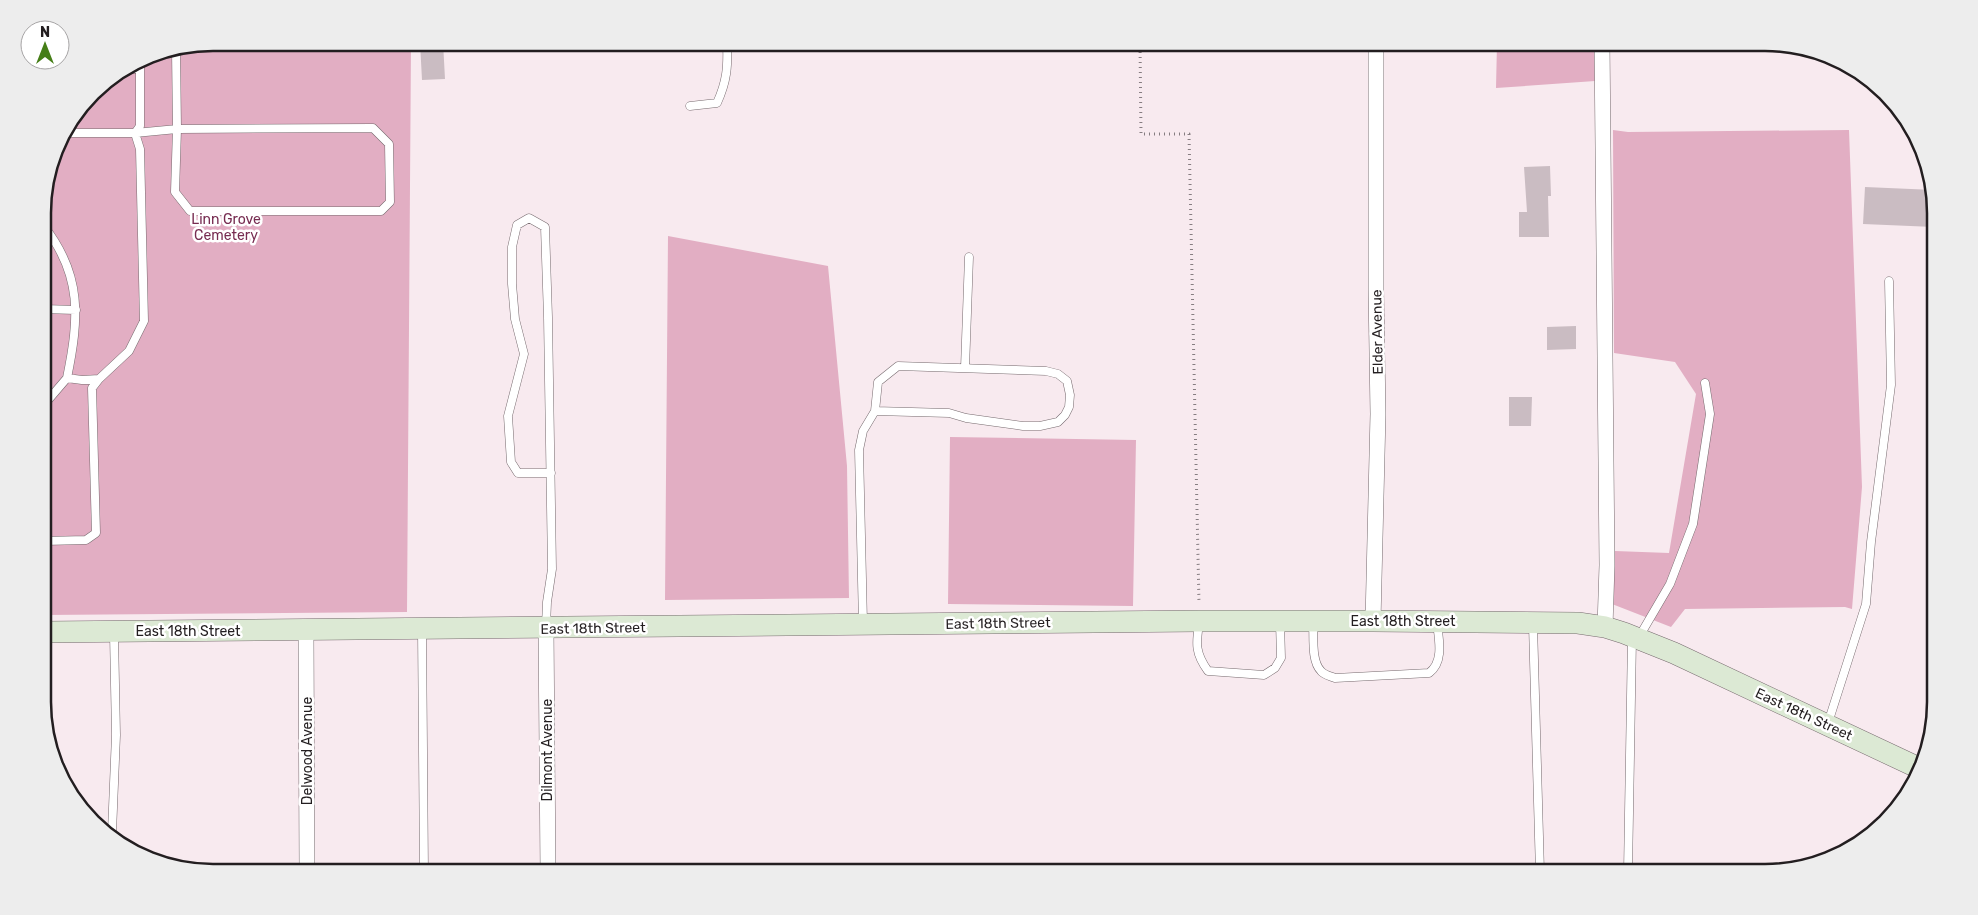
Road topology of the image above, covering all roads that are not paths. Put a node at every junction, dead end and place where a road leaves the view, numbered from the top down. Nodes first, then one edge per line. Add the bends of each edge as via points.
1 (727, 51) edge
2 (1376, 51) edge
3 (1602, 51) edge
4 (176, 56) edge
5 (140, 69) edge
6 (690, 106) dead end
7 (177, 129) junction
8 (73, 133) edge
9 (135, 133) junction
10 (52, 236) edge
11 (969, 257) dead end
12 (1888, 281) dead end
13 (52, 309) edge
14 (76, 310) junction
15 (965, 368) junction
16 (67, 378) junction
17 (98, 379) junction
18 (1705, 383) dead end
19 (52, 396) edge
20 (875, 411) junction
21 (551, 473) junction
22 (51, 541) edge
23 (1199, 621) junction
24 (1280, 621) junction
25 (1313, 621) junction
26 (1373, 621) junction
27 (1437, 621) junction
28 (1533, 623) junction
29 (863, 625) junction
30 (1605, 627) junction
31 (546, 628) junction
32 (422, 629) junction
33 (306, 630) junction
34 (51, 632) edge
35 (114, 632) junction
36 (1636, 637) junction
37 (1828, 725) junction
38 (1913, 765) edge
39 (112, 828) edge
40 (1540, 863) edge
41 (1628, 863) edge
42 (307, 864) edge
43 (424, 864) edge
44 (548, 864) edge

1 - 6 lane via 728,73 717,103
2 - 26 street, Elder Avenue via 1378,414
3 - 30 street
4 - 7 lane
5 - 9 lane via 140,126
7 - 7 lane via 175,192 190,211 381,211 390,202 389,144 374,128
7 - 9 lane
8 - 9 lane
9 - 17 lane via 140,149 144,321 129,351
10 - 14 lane via 67,263
11 - 15 lane
12 - 37 lane via 1891,386 1866,604
13 - 14 lane
14 - 16 lane
15 - 20 lane via 898,366 878,382
15 - 20 lane via 1058,374 1067,381 1069,407 1058,422 1040,426 966,418 949,413
16 - 17 lane
16 - 19 lane
17 - 22 lane via 92,388 96,533 86,540
18 - 36 lane via 1710,414 1692,524 1670,584
20 - 29 lane via 863,431 859,450
21 - 21 lane via 545,226 529,218 517,225 512,247 515,319 524,354 508,416 511,462 518,473
21 - 31 lane via 552,569
23 - 24 street, East 18th Street
23 - 24 lane via 1196,645 1198,656 1208,671 1264,675 1275,668 1281,658
23 - 29 street, East 18th Street
24 - 25 street, East 18th Street
25 - 26 street, East 18th Street
25 - 27 lane via 1316,662 1320,671 1335,678 1429,673 1436,668 1439,656
26 - 27 street, East 18th Street
27 - 28 street, East 18th Street
28 - 30 street, East 18th Street
28 - 40 lane
29 - 31 street, East 18th Street
30 - 36 street, East 18th Street
31 - 32 street, East 18th Street
31 - 44 street, Dilmont Avenue
32 - 33 street, East 18th Street
32 - 43 lane
33 - 35 street, East 18th Street
33 - 42 street, Delwood Avenue
34 - 35 street, East 18th Street
35 - 39 lane via 116,735
36 - 37 street, East 18th Street
36 - 41 lane
37 - 38 street, East 18th Street

